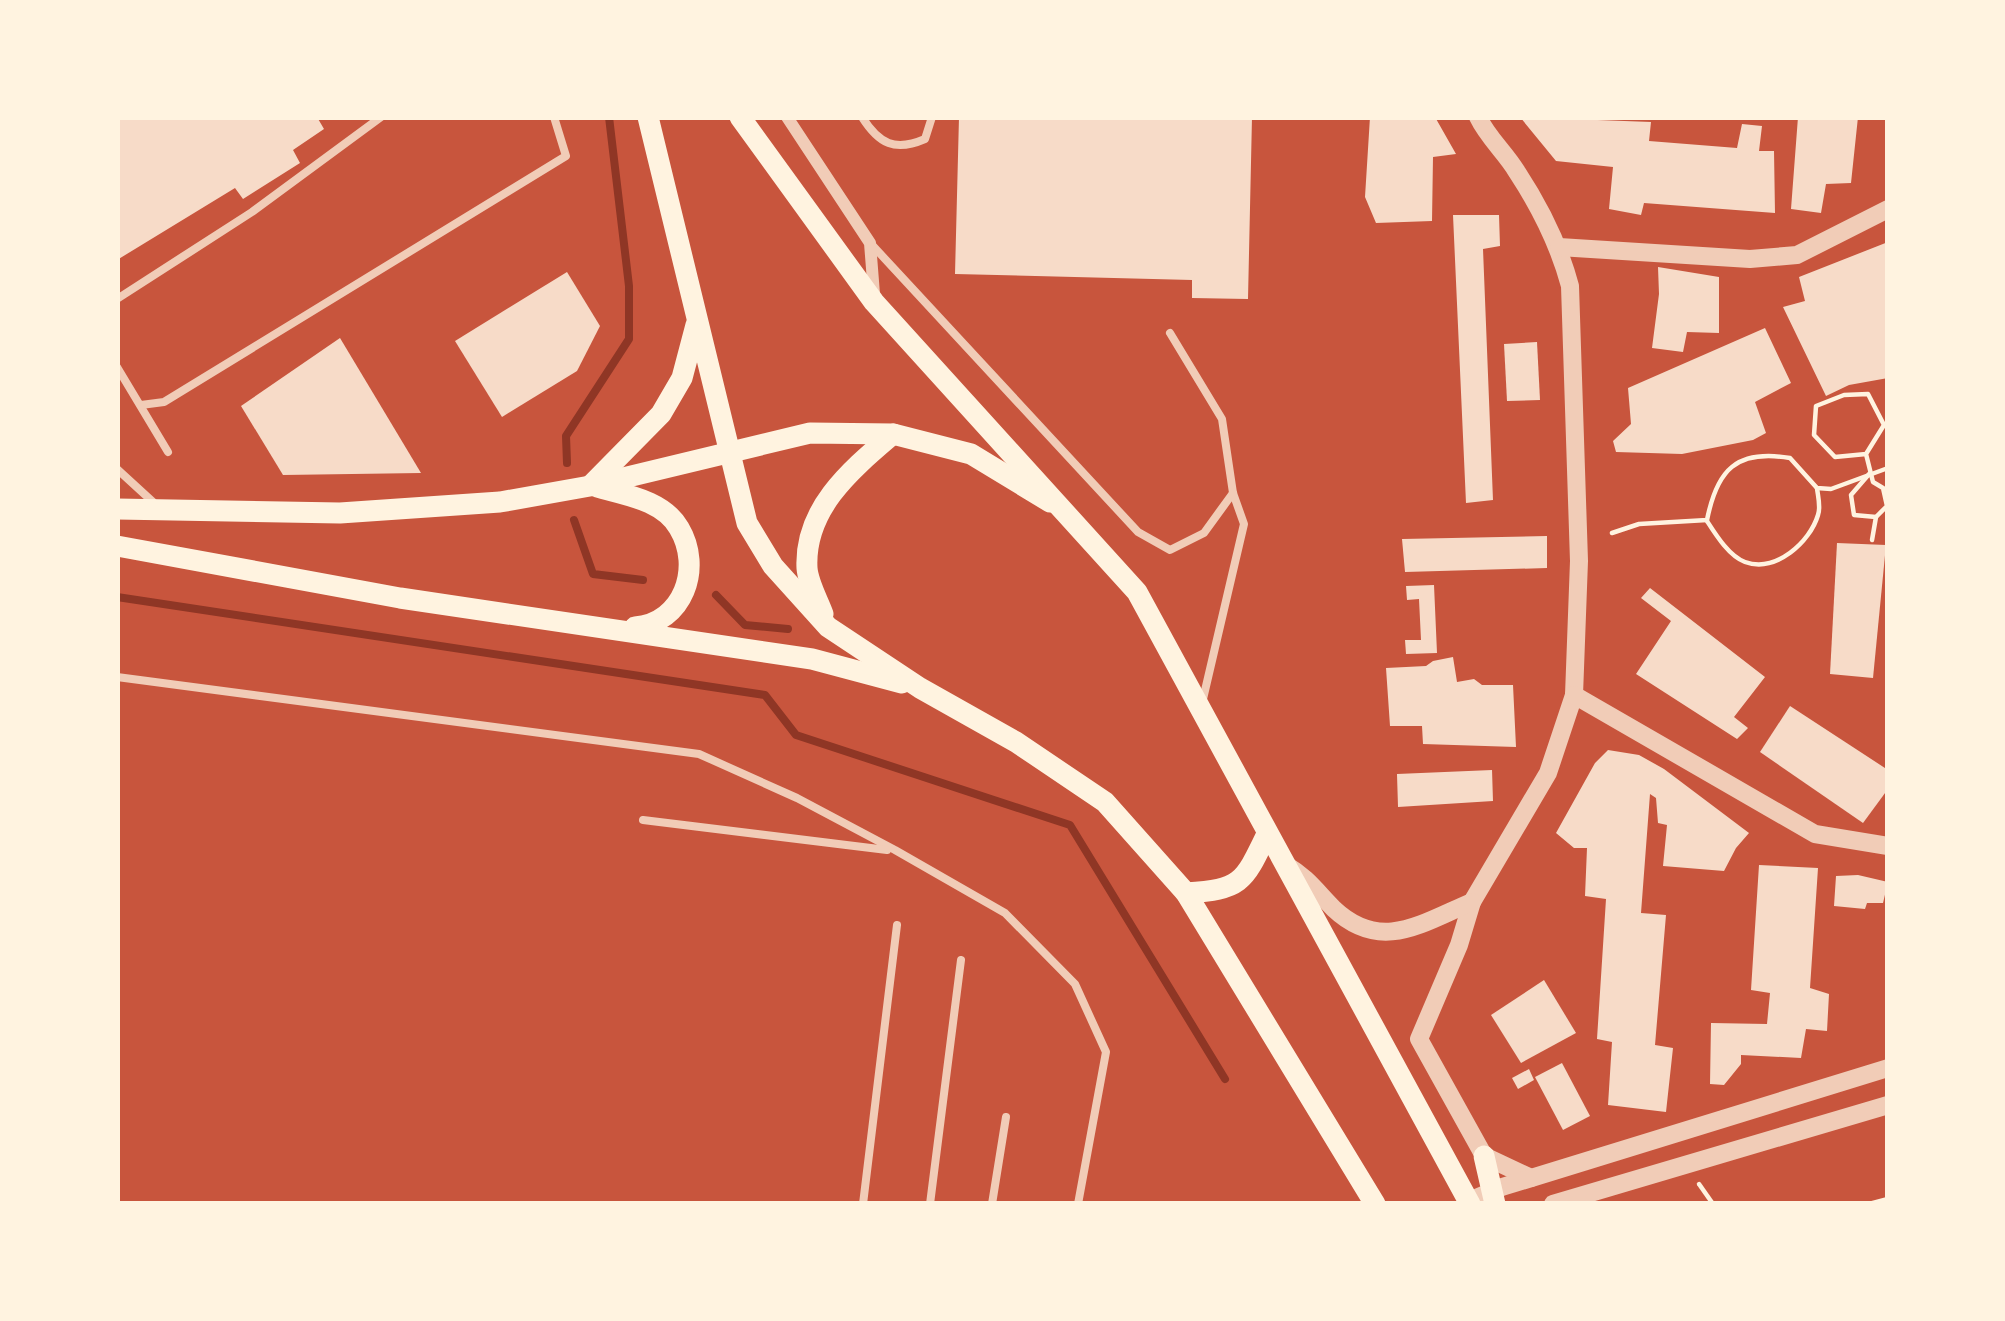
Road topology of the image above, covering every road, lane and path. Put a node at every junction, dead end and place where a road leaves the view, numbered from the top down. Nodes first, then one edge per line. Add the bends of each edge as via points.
1 (554, 117) edge
2 (648, 117) edge
3 (740, 117) edge
4 (787, 117) edge
5 (862, 117) edge
6 (932, 117) edge
7 (1478, 117) edge
8 (375, 119) edge
9 (1888, 209) edge
10 (870, 243) junction
11 (1559, 247) junction
12 (117, 299) edge
13 (874, 302) junction
14 (698, 317) junction
15 (1169, 333) dead end
16 (117, 367) edge
17 (141, 405) junction
18 (893, 434) junction
19 (168, 452) dead end
20 (728, 454) junction
21 (1866, 454) junction
22 (1888, 468) edge
23 (117, 469) edge
24 (1870, 472) junction
25 (590, 486) junction
26 (1817, 488) junction
27 (1233, 493) junction
28 (117, 509) edge
29 (164, 510) junction
30 (1071, 515) junction
31 (1876, 517) junction
32 (1707, 520) junction
33 (1612, 533) dead end
34 (1872, 540) dead end
35 (117, 546) edge
36 (828, 627) junction
37 (608, 629) junction
38 (117, 677) edge
39 (920, 688) junction
40 (1574, 694) junction
41 (1201, 705) junction
42 (643, 820) dead end
43 (1268, 834) junction
44 (1888, 847) edge
45 (895, 850) junction
46 (1283, 864) junction
47 (1186, 893) junction
48 (1472, 902) junction
49 (897, 925) dead end
50 (961, 959) dead end
51 (1888, 1068) edge
52 (1888, 1105) edge
53 (1006, 1118) dead end
54 (1484, 1156) junction
55 (1531, 1178) junction
56 (1696, 1180) dead end
57 (1497, 1194) edge
58 (1888, 1199) edge
59 (1470, 1203) edge
60 (863, 1204) edge
61 (930, 1204) edge
62 (992, 1204) edge
63 (1078, 1204) edge
64 (1375, 1204) edge
65 (1553, 1204) edge
66 (1713, 1204) edge
67 (1869, 1204) edge

1 - 17 lane via 566,156 164,402
2 - 14 main road
3 - 13 main road
4 - 10 street
5 - 6 lane via 875,137 910,146 925,139
7 - 11 street
8 - 12 lane
9 - 11 street via 1797,255
10 - 13 street
10 - 27 lane via 1138,532 1170,550 1204,533
11 - 40 street via 1570,286 1579,581
13 - 30 main road
14 - 20 main road
14 - 25 main road via 682,378 662,414
15 - 27 lane via 1222,419
16 - 17 lane
17 - 19 lane
18 - 20 main road via 810,433
18 - 30 main road via 971,454
18 - 36 main road via 835,486 812,530 807,571
20 - 25 main road
20 - 36 main road via 747,523 772,566
21 - 21 path via 1884,425 1868,394 1816,406 1814,435 1835,457
21 - 24 path
22 - 24 path
23 - 29 lane
24 - 26 path
24 - 31 path via 1887,506
24 - 31 path via 1851,495 1854,514
25 - 29 main road via 500,502 340,513
25 - 37 main road via 654,504 679,526 691,563 676,609 653,626
26 - 32 path via 1790,458 1752,456 1714,487
26 - 32 path via 1820,512 1809,534 1768,563 1745,562
27 - 41 lane via 1244,524
28 - 29 main road
30 - 41 main road via 1136,592
31 - 34 path
32 - 33 path
35 - 37 main road
36 - 39 main road
37 - 39 main road via 812,659
38 - 45 lane via 699,754
39 - 47 main road via 1105,802
40 - 44 street via 1815,834
40 - 48 street via 1548,773
41 - 43 main road
42 - 45 lane
43 - 46 main road
43 - 47 main road via 1250,871 1228,890
45 - 63 lane via 1005,913 1075,984 1106,1052
46 - 48 street via 1355,926 1376,932 1398,932
46 - 59 main road
47 - 64 main road
48 - 54 street via 1419,1039
49 - 60 lane
50 - 61 lane
51 - 55 street
52 - 65 street
53 - 62 lane
54 - 55 street
54 - 57 main road
55 - 57 street
56 - 66 path
57 - 59 street
58 - 67 path

